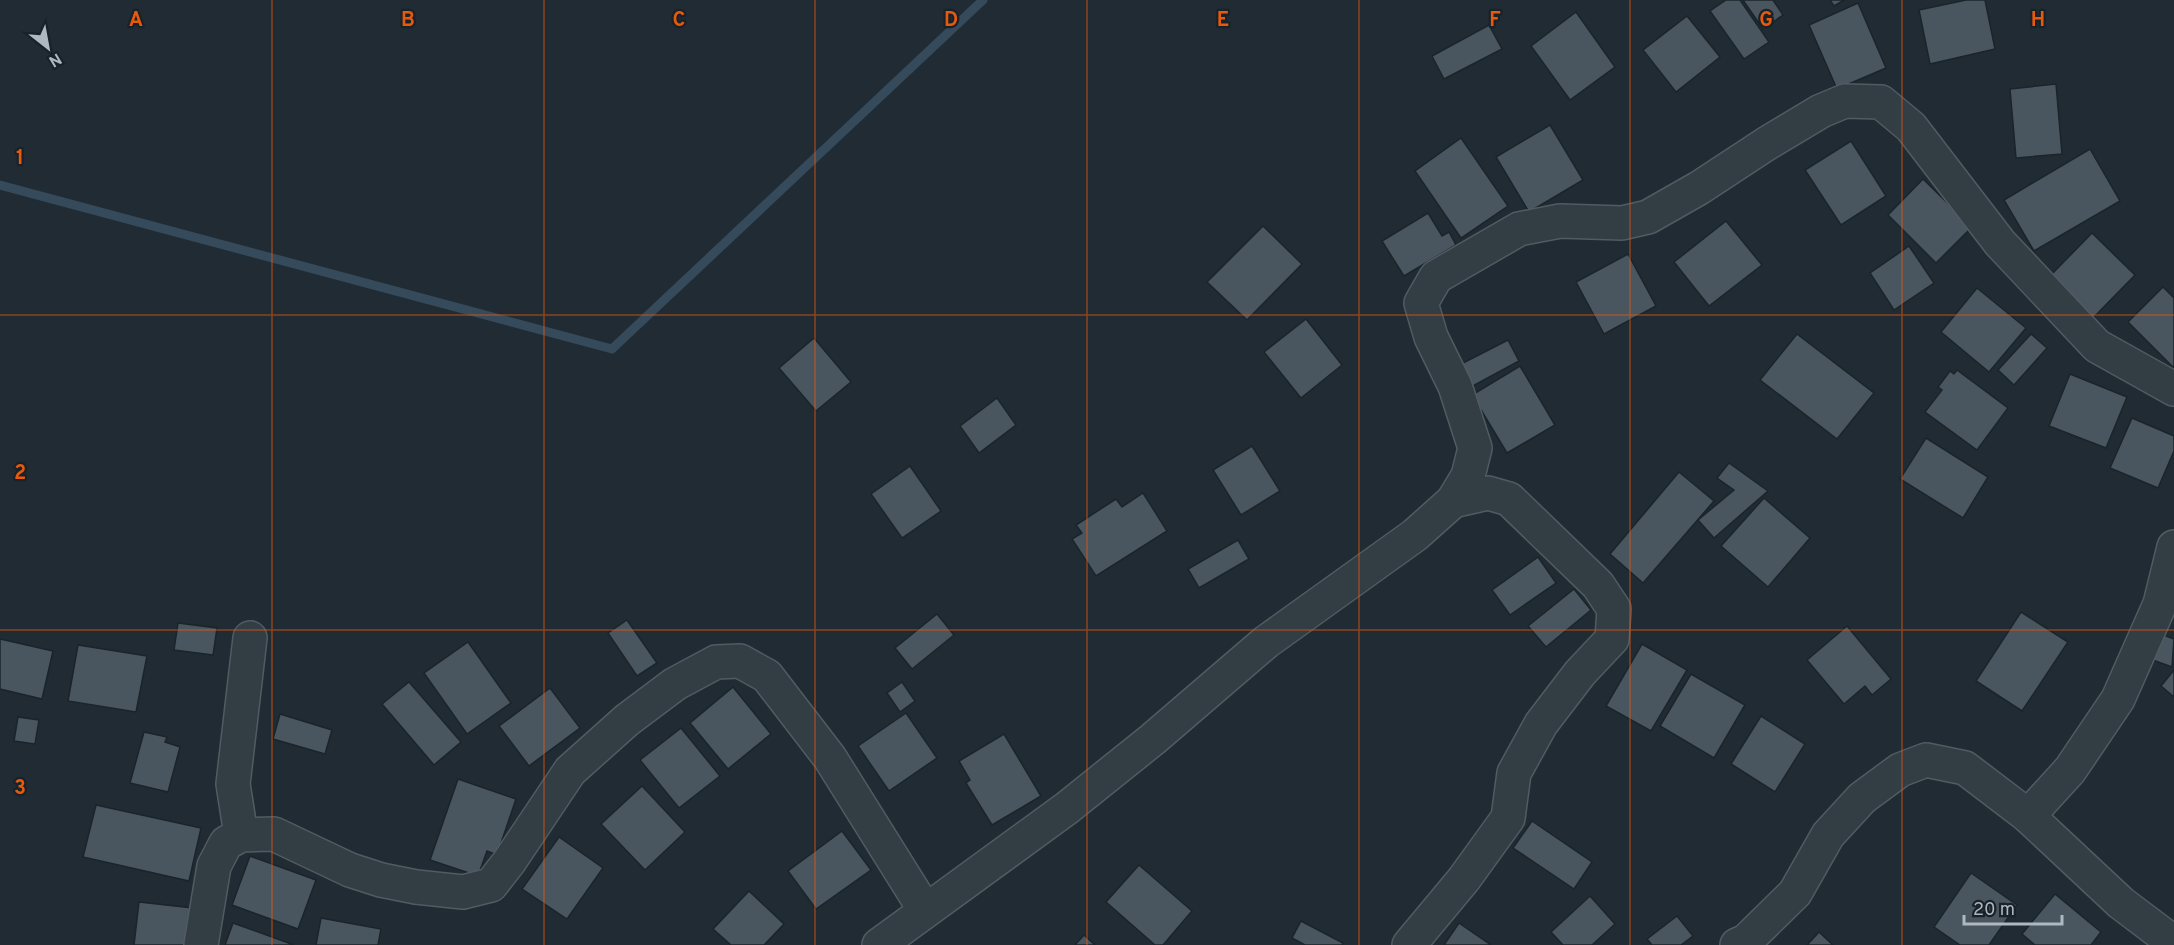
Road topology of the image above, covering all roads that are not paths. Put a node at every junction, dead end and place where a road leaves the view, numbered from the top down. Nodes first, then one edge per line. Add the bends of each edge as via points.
1 (2174, 389) edge
2 (1453, 501) junction
3 (2174, 547) edge
4 (250, 638) dead end
5 (2028, 816) junction
6 (240, 835) junction
7 (925, 910) junction
8 (2174, 943) edge
9 (201, 945) edge
10 (879, 945) edge
11 (1410, 945) edge
12 (1737, 945) edge

1 - 2 street via 2097,346 2000,243 1911,127 1881,102 1845,101 1821,111 1648,217 1622,223 1560,221 1520,229 1436,277 1421,303 1475,448 1468,476
2 - 7 street via 1415,535 1266,642 1067,808
2 - 11 street via 1488,493 1509,500 1598,585 1614,609 1612,639 1541,724 1514,773 1508,818
3 - 5 street via 2160,604 2118,699 2070,770
4 - 6 street via 233,784
5 - 8 street via 2121,903
5 - 12 street via 1965,768 1926,760 1900,770 1862,798 1828,835 1795,893 1746,941
6 - 7 street via 274,834 350,870 416,887 463,892 491,885 570,771 675,684 716,662 740,662 768,676 830,758
6 - 9 street via 226,843 214,866
7 - 10 street

